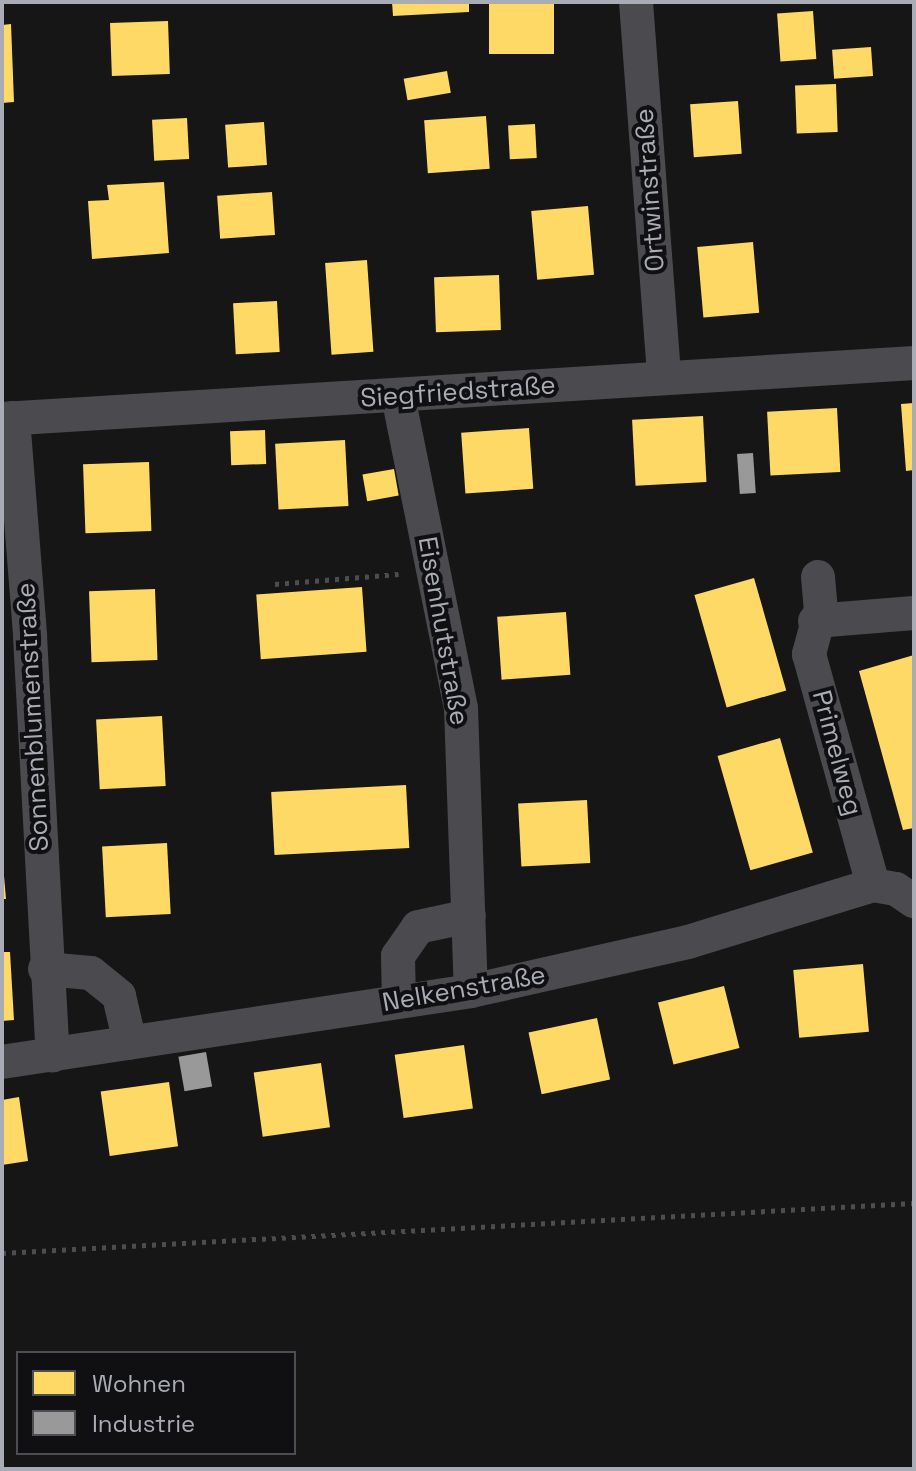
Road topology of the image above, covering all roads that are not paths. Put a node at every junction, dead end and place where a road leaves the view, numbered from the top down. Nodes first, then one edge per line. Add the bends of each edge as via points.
1 (636, 2) edge
2 (914, 363) edge
3 (664, 378) junction
4 (398, 396) junction
5 (7, 418) edge
6 (818, 577) dead end
7 (914, 613) edge
8 (815, 621) junction
9 (873, 885) junction
10 (914, 901) edge
11 (469, 916) junction
12 (45, 969) junction
13 (471, 991) junction
14 (399, 1001) junction
15 (130, 1043) junction
16 (53, 1055) junction
17 (2, 1062) edge

1 - 3 street, Ortwinstraße
2 - 3 street, Siegfriedstraße
3 - 4 street, Siegfriedstraße
4 - 5 street, Siegfriedstraße
4 - 11 street, Eisenhutstraße via 461,708
5 - 12 street, Sonnenblumenstraße via 31,648
6 - 8 street, Primelweg via 821,609
7 - 8 street
8 - 9 street, Primelweg via 809,654
9 - 10 street via 896,889
9 - 13 street, Nelkenstraße via 688,942
11 - 13 street, Eisenhutstraße
11 - 14 street via 418,927 398,956
12 - 15 street via 91,973 119,996
12 - 16 street, Sonnenblumenstraße
13 - 14 street, Nelkenstraße
14 - 15 street, Nelkenstraße
15 - 16 street, Nelkenstraße
16 - 17 street, Nelkenstraße

